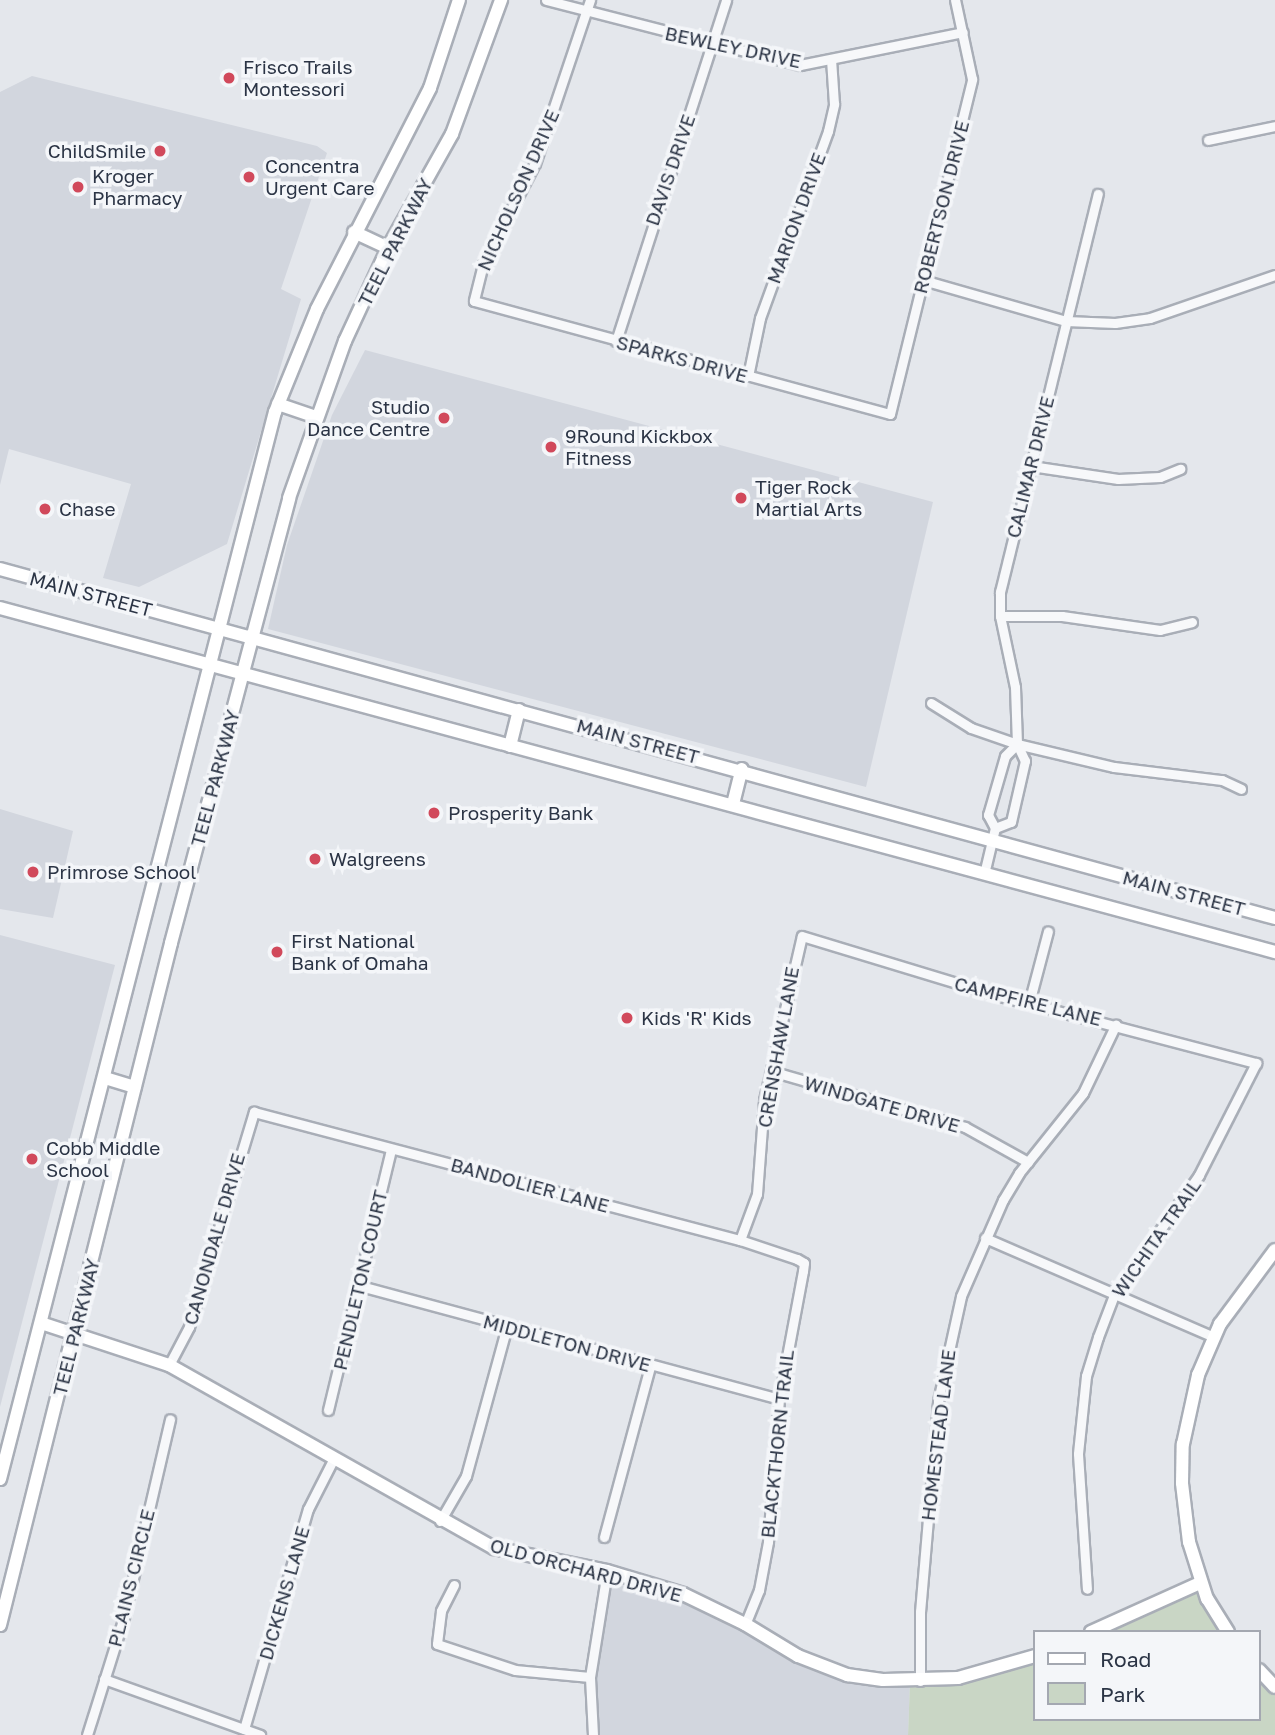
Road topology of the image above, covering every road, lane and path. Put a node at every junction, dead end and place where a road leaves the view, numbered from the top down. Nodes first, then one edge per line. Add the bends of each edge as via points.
1 (459, 0) edge
2 (501, 0) edge
3 (545, 0) edge
4 (590, 0) edge
5 (726, 0) edge
6 (955, 0) edge
7 (587, 12) junction
8 (963, 32) junction
9 (714, 46) junction
10 (831, 59) junction
11 (1275, 126) edge
12 (1208, 140) dead end
13 (1098, 194) dead end
14 (354, 232) junction
15 (388, 248) junction
16 (1275, 275) edge
17 (923, 280) junction
18 (474, 301) joint
19 (1066, 321) junction
20 (616, 341) junction
21 (748, 376) junction
22 (278, 404) junction
23 (890, 414) joint
24 (316, 417) junction
25 (1031, 466) junction
26 (1180, 469) dead end
27 (0, 569) edge
28 (0, 608) edge
29 (1000, 616) junction
30 (1192, 622) dead end
31 (219, 628) junction
32 (253, 637) junction
33 (210, 665) junction
34 (243, 674) junction
35 (930, 703) dead end
36 (519, 710) junction
37 (1017, 744) junction
38 (510, 746) junction
39 (742, 769) junction
40 (1241, 789) dead end
41 (733, 804) junction
42 (994, 834) junction
43 (984, 874) junction
44 (1275, 918) edge
45 (1048, 931) dead end
46 (802, 936) joint
47 (1275, 952) edge
48 (1029, 1003) junction
49 (1116, 1024) junction
50 (1256, 1063) joint
51 (771, 1071) junction
52 (105, 1078) junction
53 (135, 1087) junction
54 (254, 1112) joint
55 (391, 1149) junction
56 (1028, 1162) junction
57 (985, 1238) junction
58 (740, 1240) junction
59 (1275, 1250) edge
60 (804, 1263) joint
61 (357, 1285) junction
62 (1114, 1295) junction
63 (41, 1323) junction
64 (507, 1326) junction
65 (75, 1333) junction
66 (1214, 1337) junction
67 (169, 1365) junction
68 (650, 1366) junction
69 (779, 1399) junction
70 (328, 1410) dead end
71 (170, 1419) dead end
72 (333, 1460) junction
73 (0, 1479) edge
74 (440, 1521) junction
75 (604, 1536) dead end
76 (607, 1571) junction
77 (1200, 1583) junction
78 (454, 1585) dead end
79 (1087, 1589) dead end
80 (745, 1624) junction
81 (0, 1625) edge
82 (1095, 1630) edge
83 (1227, 1630) edge
84 (1034, 1656) edge
85 (1261, 1672) edge
86 (590, 1677) junction
87 (104, 1679) junction
88 (920, 1681) junction
89 (1275, 1687) edge
90 (244, 1729) junction
91 (87, 1735) edge
92 (260, 1735) edge
93 (593, 1735) edge

1 - 14 main road, TEEL PARKWAY via 425,100
2 - 15 main road, TEEL PARKWAY via 452,134
3 - 7 street, BEWLEY DRIVE
4 - 7 street, NICHOLSON DRIVE
5 - 9 street, DAVIS DRIVE
6 - 8 street, ROBERTSON DRIVE
7 - 9 street, BEWLEY DRIVE
7 - 18 street, NICHOLSON DRIVE via 535,163 483,264
8 - 10 street, BEWLEY DRIVE
8 - 17 street, ROBERTSON DRIVE via 972,79
9 - 10 street, BEWLEY DRIVE via 800,65
9 - 20 street, DAVIS DRIVE via 656,208
10 - 21 street, MARION DRIVE via 834,104 828,131 760,318
11 - 12 street
13 - 19 street, CALIMAR DRIVE
14 - 15 main road
14 - 22 main road, TEEL PARKWAY
15 - 24 main road, TEEL PARKWAY
16 - 19 street via 1150,318 1115,323
17 - 19 street
17 - 23 street, ROBERTSON DRIVE
18 - 20 street, SPARKS DRIVE
19 - 25 street, CALIMAR DRIVE
20 - 21 street, SPARKS DRIVE
21 - 23 street, SPARKS DRIVE
22 - 24 main road
22 - 31 main road, TEEL PARKWAY
24 - 32 main road, TEEL PARKWAY via 289,498
25 - 26 street via 1118,479 1160,477
25 - 29 street, CALIMAR DRIVE via 1002,582
27 - 31 main road, MAIN STREET
28 - 33 main road, MAIN STREET
29 - 30 street via 1062,616 1160,630
29 - 37 street, CALIMAR DRIVE via 1015,687
31 - 32 main road, MAIN STREET
31 - 33 main road, TEEL PARKWAY
32 - 34 main road, TEEL PARKWAY
32 - 36 main road, MAIN STREET
33 - 34 main road, MAIN STREET
33 - 52 main road, TEEL PARKWAY
34 - 38 main road, MAIN STREET
34 - 53 main road, TEEL PARKWAY
35 - 37 street via 971,728
36 - 38 main road
36 - 39 main road, MAIN STREET
37 - 40 street via 1114,767 1222,780
37 - 42 street, CALIMAR DRIVE via 1005,756 988,815
37 - 42 street, CALIMAR DRIVE via 1025,761 1013,813 1010,822
38 - 41 main road, MAIN STREET
39 - 41 main road
39 - 42 main road, MAIN STREET
41 - 43 main road, MAIN STREET
42 - 43 street, CALIMAR DRIVE
42 - 44 main road, MAIN STREET
43 - 47 main road, MAIN STREET
45 - 48 street
46 - 48 street, CAMPFIRE LANE
46 - 51 street, CRENSHAW LANE
48 - 49 street, CAMPFIRE LANE
49 - 50 street, CAMPFIRE LANE
49 - 56 street, HOMESTEAD LANE via 1083,1093
50 - 62 street, WICHITA TRAIL via 1199,1175
51 - 56 street, WINDGATE DRIVE via 965,1127
51 - 58 street, CRENSHAW LANE via 757,1194
52 - 53 main road
52 - 63 main road, TEEL PARKWAY
53 - 65 main road, TEEL PARKWAY
54 - 55 street, BANDOLIER LANE
54 - 67 street, CANONDALE DRIVE via 189,1327
55 - 58 street, BANDOLIER LANE
55 - 61 street, PENDLETON COURT
56 - 57 street, HOMESTEAD LANE
57 - 62 street
57 - 88 street, HOMESTEAD LANE via 961,1296 937,1401 920,1612
58 - 60 street, BANDOLIER LANE
59 - 66 main road
60 - 69 street, BLACKTHORN TRAIL
61 - 64 street, MIDDLETON DRIVE
61 - 70 street, PENDLETON COURT
62 - 66 street
62 - 79 street, WICHITA TRAIL via 1086,1376 1079,1429 1078,1500
63 - 65 main road, OLD ORCHARD DRIVE
63 - 73 main road, TEEL PARKWAY
64 - 68 street, MIDDLETON DRIVE
64 - 74 street via 466,1476
65 - 67 main road, OLD ORCHARD DRIVE
65 - 81 main road, TEEL PARKWAY
66 - 77 main road via 1195,1385 1183,1444 1184,1515
67 - 72 main road, OLD ORCHARD DRIVE
68 - 69 street, MIDDLETON DRIVE
68 - 75 street
69 - 80 street, BLACKTHORN TRAIL via 768,1542 759,1590
71 - 87 street, PLAINS CIRCLE
72 - 74 main road, OLD ORCHARD DRIVE
72 - 90 street, DICKENS LANE via 308,1509
74 - 76 main road, OLD ORCHARD DRIVE via 494,1548
76 - 80 main road, OLD ORCHARD DRIVE via 683,1594
76 - 86 street
77 - 82 main road
77 - 83 main road
78 - 86 street via 441,1611 438,1644 515,1670
80 - 88 main road, OLD ORCHARD DRIVE via 798,1656 847,1675
84 - 88 main road, OLD ORCHARD DRIVE via 995,1670
85 - 89 main road
86 - 93 street
87 - 90 street
87 - 91 street, PLAINS CIRCLE
90 - 92 street

